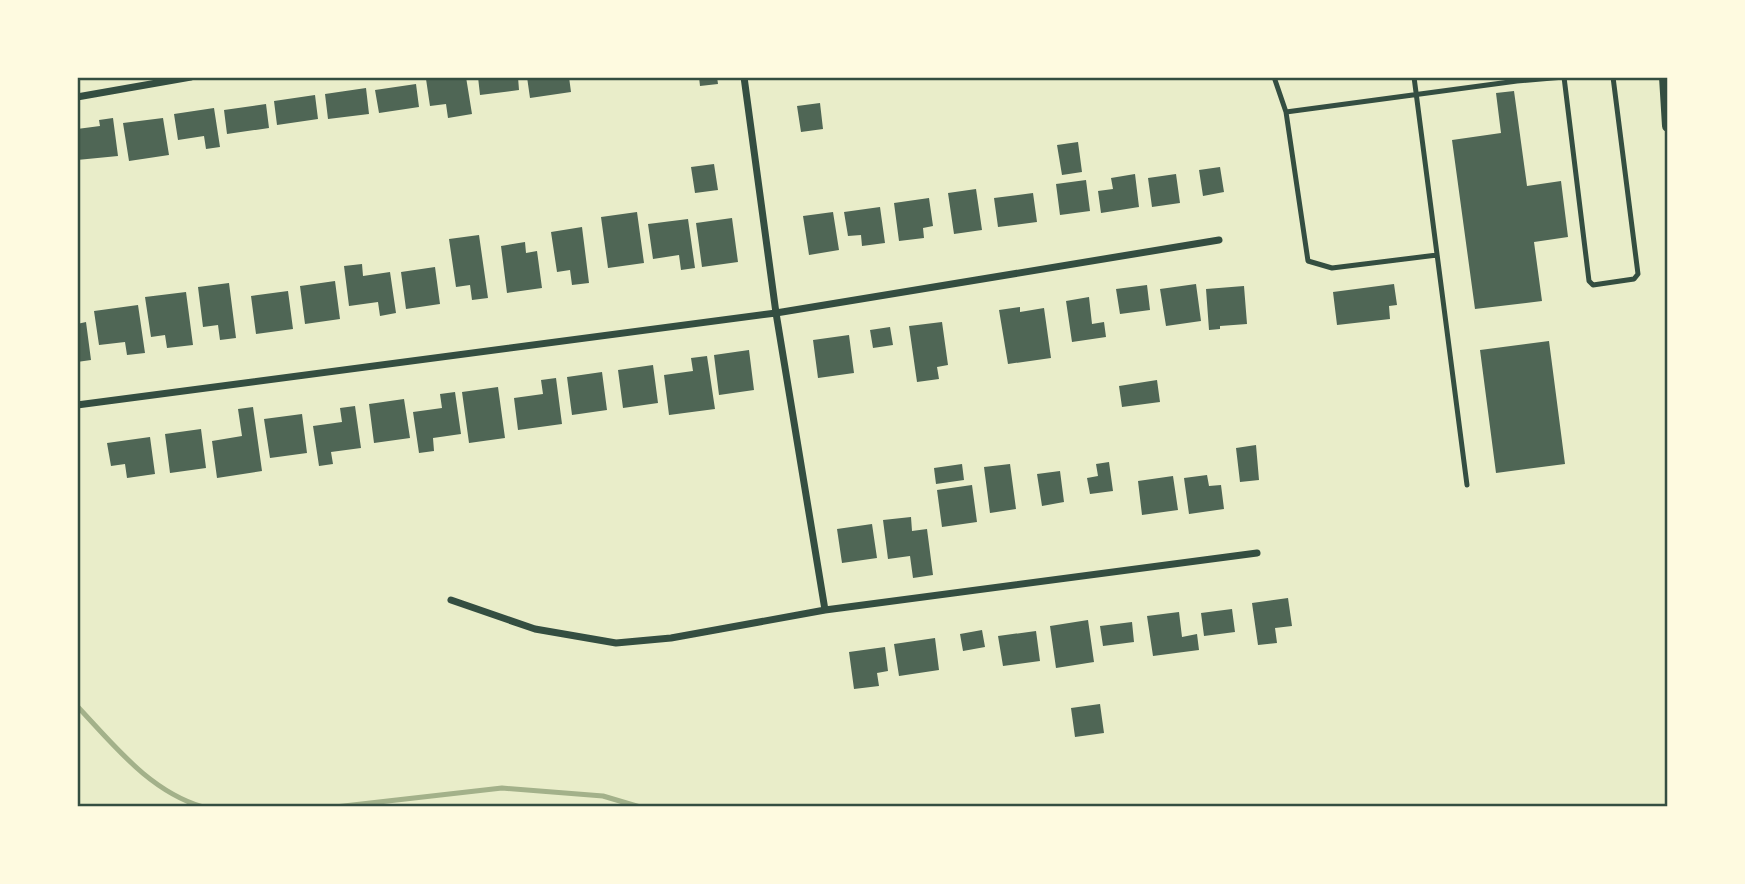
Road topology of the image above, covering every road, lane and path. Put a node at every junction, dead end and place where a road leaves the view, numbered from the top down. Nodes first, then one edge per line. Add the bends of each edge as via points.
1 (191, 77) edge
2 (744, 77) edge
3 (1274, 77) edge
4 (1414, 77) edge
5 (1566, 77) edge
6 (1613, 77) edge
7 (1665, 77) edge
8 (1416, 95) junction
9 (77, 97) edge
10 (1286, 112) junction
11 (1668, 126) edge
12 (1219, 240) dead end
13 (1437, 255) junction
14 (776, 313) junction
15 (77, 404) edge
16 (1467, 485) dead end
17 (1257, 552) dead end
18 (451, 600) dead end
19 (825, 610) junction

1 - 9 street
2 - 14 street
3 - 10 lane
4 - 8 lane
5 - 6 lane via 1593,285 1634,279 1638,274
5 - 8 lane
7 - 11 street
8 - 10 lane
8 - 13 lane
10 - 13 lane via 1308,261 1332,268
12 - 14 street
13 - 16 lane
14 - 15 street
14 - 19 street
17 - 19 street
18 - 19 street via 535,629 616,643 671,638

